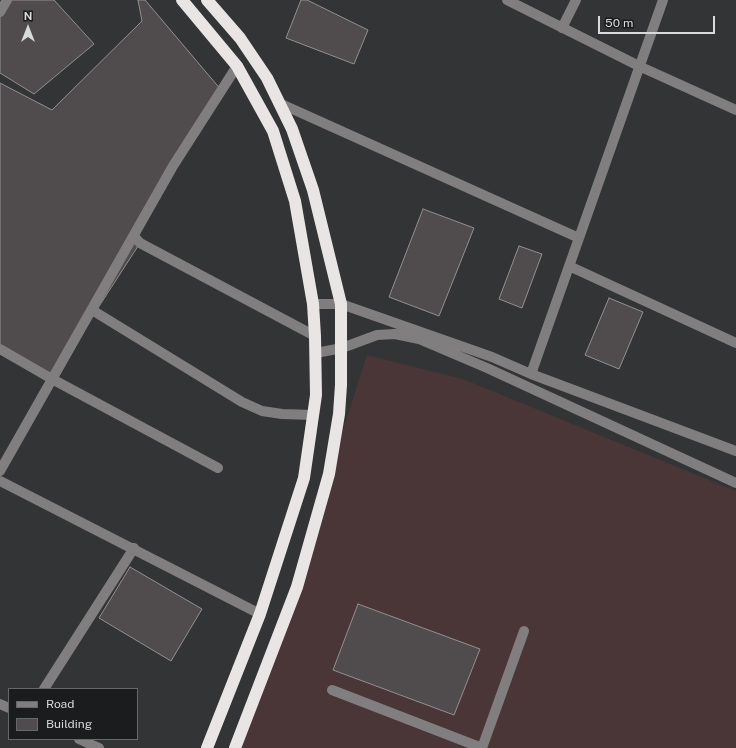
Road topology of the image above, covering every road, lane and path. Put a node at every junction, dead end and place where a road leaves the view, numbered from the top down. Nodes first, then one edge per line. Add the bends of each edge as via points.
1 (7, 0) edge
2 (182, 0) edge
3 (207, 0) edge
4 (507, 0) edge
5 (576, 0) edge
6 (663, 0) edge
7 (0, 12) edge
8 (562, 28) junction
9 (236, 66) junction
10 (641, 67) junction
11 (279, 103) junction
12 (736, 110) edge
13 (134, 236) junction
14 (579, 238) junction
15 (569, 266) junction
16 (313, 304) junction
17 (341, 304) junction
18 (92, 310) junction
19 (316, 336) junction
20 (736, 343) edge
21 (342, 348) junction
22 (0, 349) edge
23 (316, 353) junction
24 (531, 374) junction
25 (52, 379) junction
26 (313, 415) junction
27 (736, 451) edge
28 (218, 468) dead end
29 (0, 470) edge
30 (0, 481) edge
31 (736, 482) edge
32 (134, 548) junction
33 (260, 614) junction
34 (524, 631) dead end
35 (45, 688) edge
36 (332, 690) dead end
37 (81, 740) edge
38 (99, 748) edge
39 (207, 748) edge
40 (235, 748) edge
41 (482, 748) edge

1 - 7 street
2 - 9 highway
3 - 11 highway via 240,38 267,78
4 - 8 street
5 - 8 street
6 - 10 street
8 - 10 street
9 - 13 street via 173,166
9 - 16 highway via 273,131 295,201
10 - 12 street
10 - 14 street
11 - 14 street
11 - 17 highway via 292,130 313,190
13 - 18 street
13 - 19 street via 140,243
14 - 15 street
15 - 20 street
15 - 24 street
16 - 17 street
16 - 19 highway
17 - 21 highway
17 - 24 street via 492,356
18 - 25 street
18 - 26 street via 242,402 262,411
19 - 23 highway
21 - 23 street
21 - 31 street via 377,335 395,334 420,339
21 - 40 highway via 339,414 329,474 297,587
22 - 25 street
23 - 26 highway via 316,395
24 - 27 street
25 - 28 street
25 - 29 street
26 - 33 highway via 304,478
30 - 32 street
32 - 33 street
32 - 35 street
33 - 39 highway
34 - 41 street
36 - 41 street
37 - 38 street

